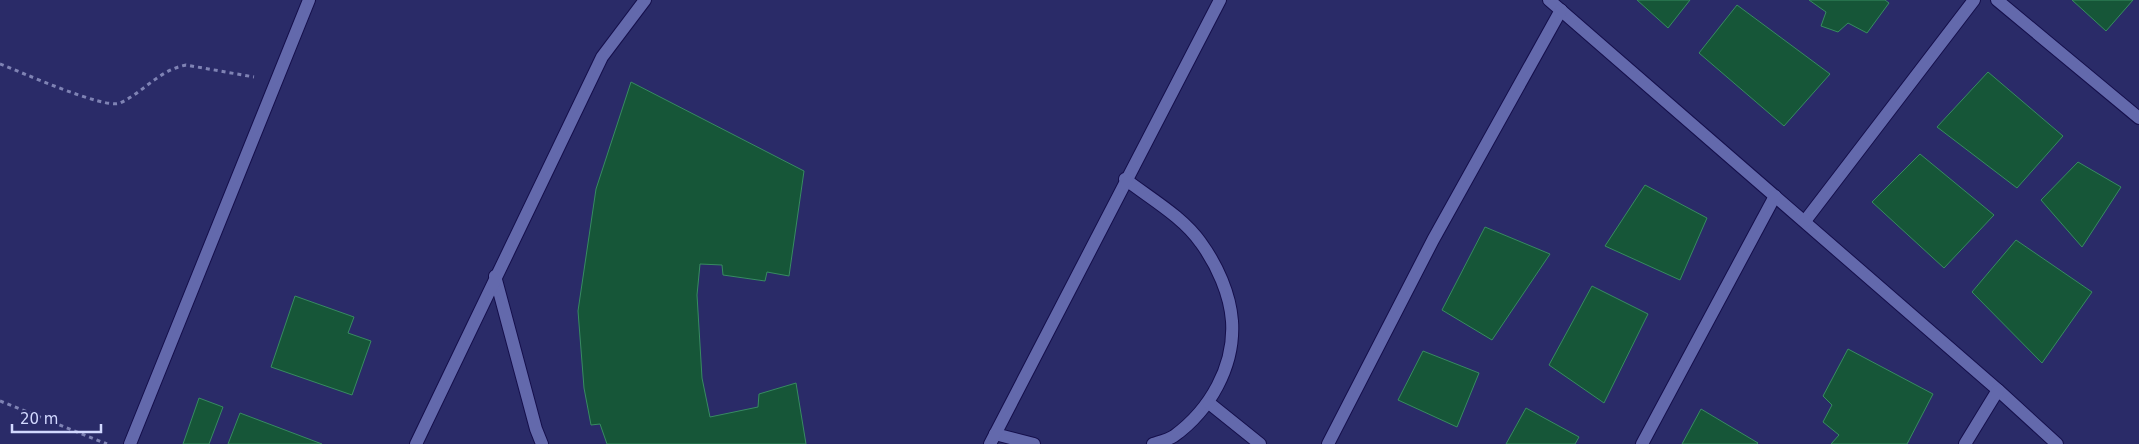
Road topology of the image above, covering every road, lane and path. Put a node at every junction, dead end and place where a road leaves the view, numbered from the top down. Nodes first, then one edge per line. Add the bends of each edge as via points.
1 (309, 0) edge
2 (645, 0) edge
3 (1220, 0) edge
4 (1549, 0) edge
5 (1974, 0) edge
6 (1997, 0) edge
7 (1561, 10) junction
8 (0, 64) edge
9 (278, 81) junction
10 (2139, 118) edge
11 (1125, 180) junction
12 (1775, 196) junction
13 (1805, 221) junction
14 (496, 276) junction
15 (1998, 390) junction
16 (0, 401) edge
17 (1208, 404) junction
18 (992, 439) edge
19 (107, 444) edge
20 (130, 444) edge
21 (416, 444) edge
22 (542, 444) edge
23 (1034, 444) edge
24 (1153, 444) edge
25 (1260, 444) edge
26 (1328, 444) edge
27 (1642, 444) edge
28 (1965, 444) edge
29 (2057, 444) edge

1 - 9 street
2 - 14 street via 602,57
3 - 11 street
4 - 7 street
5 - 13 street
6 - 10 street
7 - 12 street
7 - 26 street via 1433,240
8 - 9 path via 112,105 135,95 167,71 186,65
9 - 20 street
11 - 17 street via 1177,219 1201,243 1222,280 1232,321 1228,363
11 - 18 street
12 - 13 street
12 - 27 street
13 - 15 street
14 - 21 street
14 - 22 street
15 - 28 street
15 - 29 street
16 - 19 path
17 - 24 street via 1173,437
17 - 25 street
18 - 23 street

